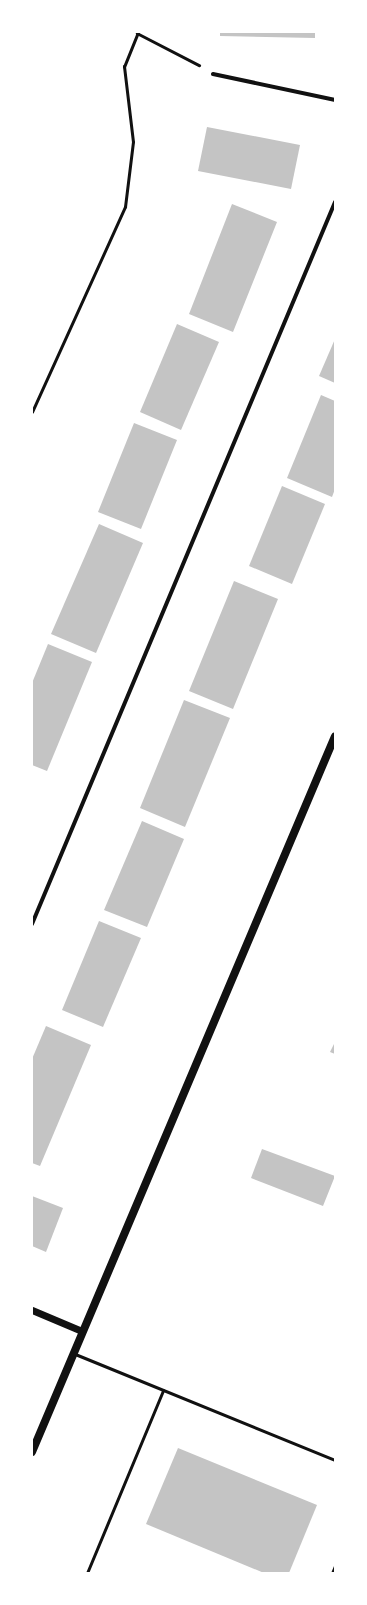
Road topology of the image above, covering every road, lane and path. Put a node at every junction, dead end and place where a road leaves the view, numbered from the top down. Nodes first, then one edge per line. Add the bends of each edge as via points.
1 (137, 32) edge
2 (213, 74) joint
3 (335, 100) edge
4 (335, 202) edge
5 (32, 412) edge
6 (335, 736) edge
7 (32, 924) edge
8 (32, 1310) edge
9 (82, 1331) junction
10 (73, 1353) junction
11 (163, 1390) junction
12 (32, 1452) edge
13 (335, 1460) edge
14 (335, 1566) edge
15 (87, 1573) edge
16 (332, 1573) edge

1 - 2 path
1 - 5 path via 124,67 133,142 125,206
2 - 3 street
4 - 7 street
6 - 9 main road
8 - 9 street
9 - 10 main road
10 - 11 lane
10 - 12 main road
11 - 13 lane
11 - 15 lane
14 - 16 lane

